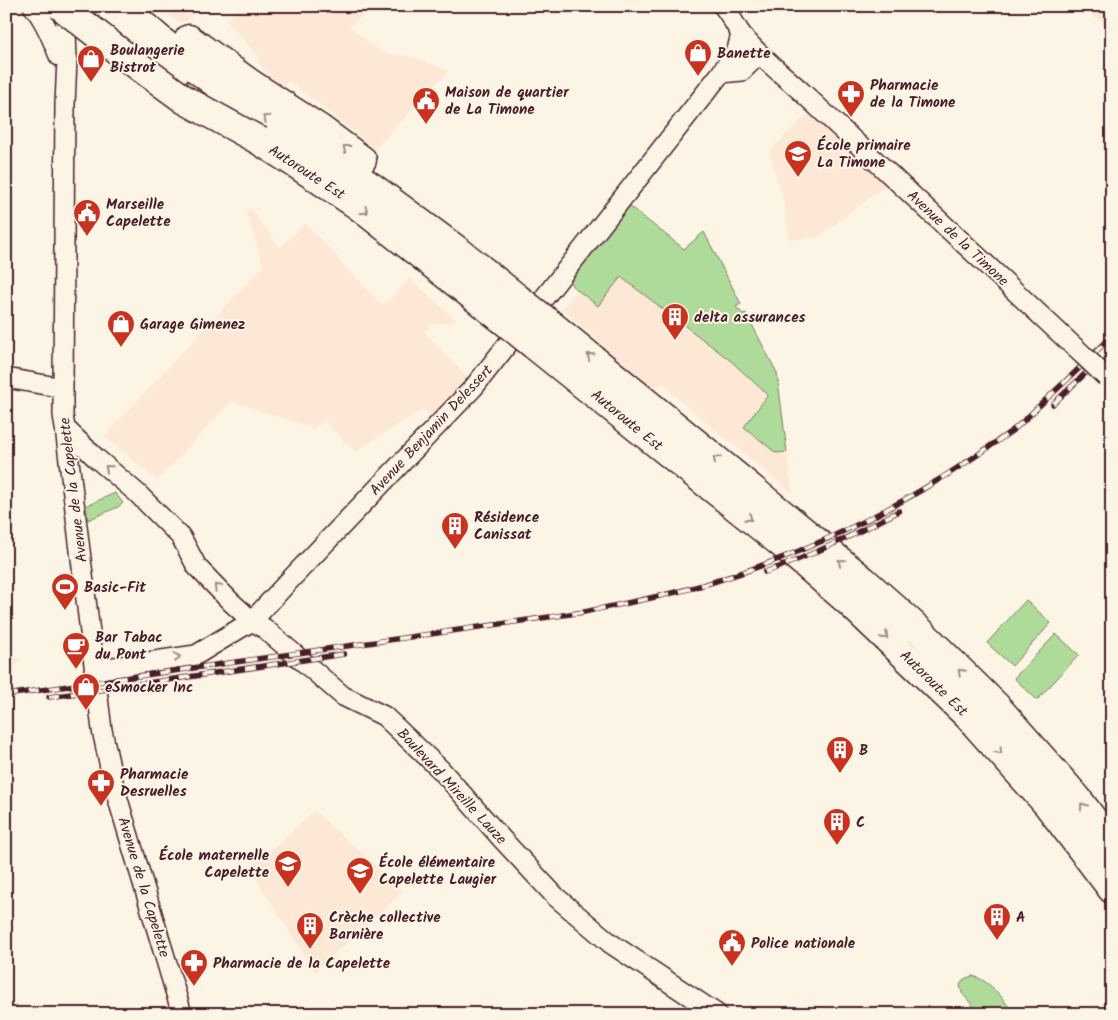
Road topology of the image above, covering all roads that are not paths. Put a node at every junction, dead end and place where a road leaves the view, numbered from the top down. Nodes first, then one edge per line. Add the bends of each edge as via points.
1 (90, 6) edge
2 (121, 6) edge
3 (134, 6) edge
4 (722, 6) edge
5 (54, 11) edge
6 (189, 40) dead end
7 (739, 42) junction
8 (759, 54) junction
9 (721, 73) junction
10 (226, 91) junction
11 (65, 104) junction
12 (260, 141) junction
13 (301, 154) junction
14 (461, 253) junction
15 (510, 308) junction
16 (6, 378) edge
17 (1109, 380) edge
18 (63, 388) junction
19 (65, 428) junction
20 (252, 621) junction
21 (94, 670) junction
22 (1112, 845) edge
23 (1112, 889) edge
24 (182, 1014) edge
25 (717, 1014) edge

1 - 12 highway, Autoroute Est, bridge via 160,67
2 - 10 highway, Autoroute Est
3 - 10 highway
4 - 7 street, Avenue de la Timone via 732,18
5 - 11 street, Avenue de la Capelette
5 - 11 street, Avenue de la Capelette via 67,59
5 - 12 highway, bridge via 185,100
14 -> 6 highway via 413,198 320,128
7 - 8 street, Avenue de la Timone
7 - 9 street, Avenue Benjamin Delessert
8 - 9 street via 742,71
8 - 17 street, Avenue de la Timone, bridge
9 - 20 street, Avenue Benjamin Delessert via 474,387
13 -> 10 highway, Autoroute Est
11 - 18 street, Avenue de la Capelette
12 - 13 highway, Autoroute Est
13 - 14 highway, Autoroute Est via 374,188
13 -> 15 highway, Autoroute Est via 360,207
14 - 15 highway, Autoroute Est
22 -> 15 highway, Autoroute Est, bridge via 1078,798 996,706 856,574 550,323
15 -> 23 highway, Autoroute Est, bridge via 534,345 849,602 967,715 1048,805
16 - 18 street
18 - 19 street, Avenue de la Capelette
20 -> 19 street, Boulevard Mireille Lauze via 197,567 181,537
19 - 21 street, Avenue de la Capelette
21 -> 20 street, Avenue Benjamin Delessert via 196,654
20 - 25 street, Boulevard Mireille Lauze via 343,696 384,716 442,770 556,897 610,943
21 - 24 street, Avenue de la Capelette via 114,786

